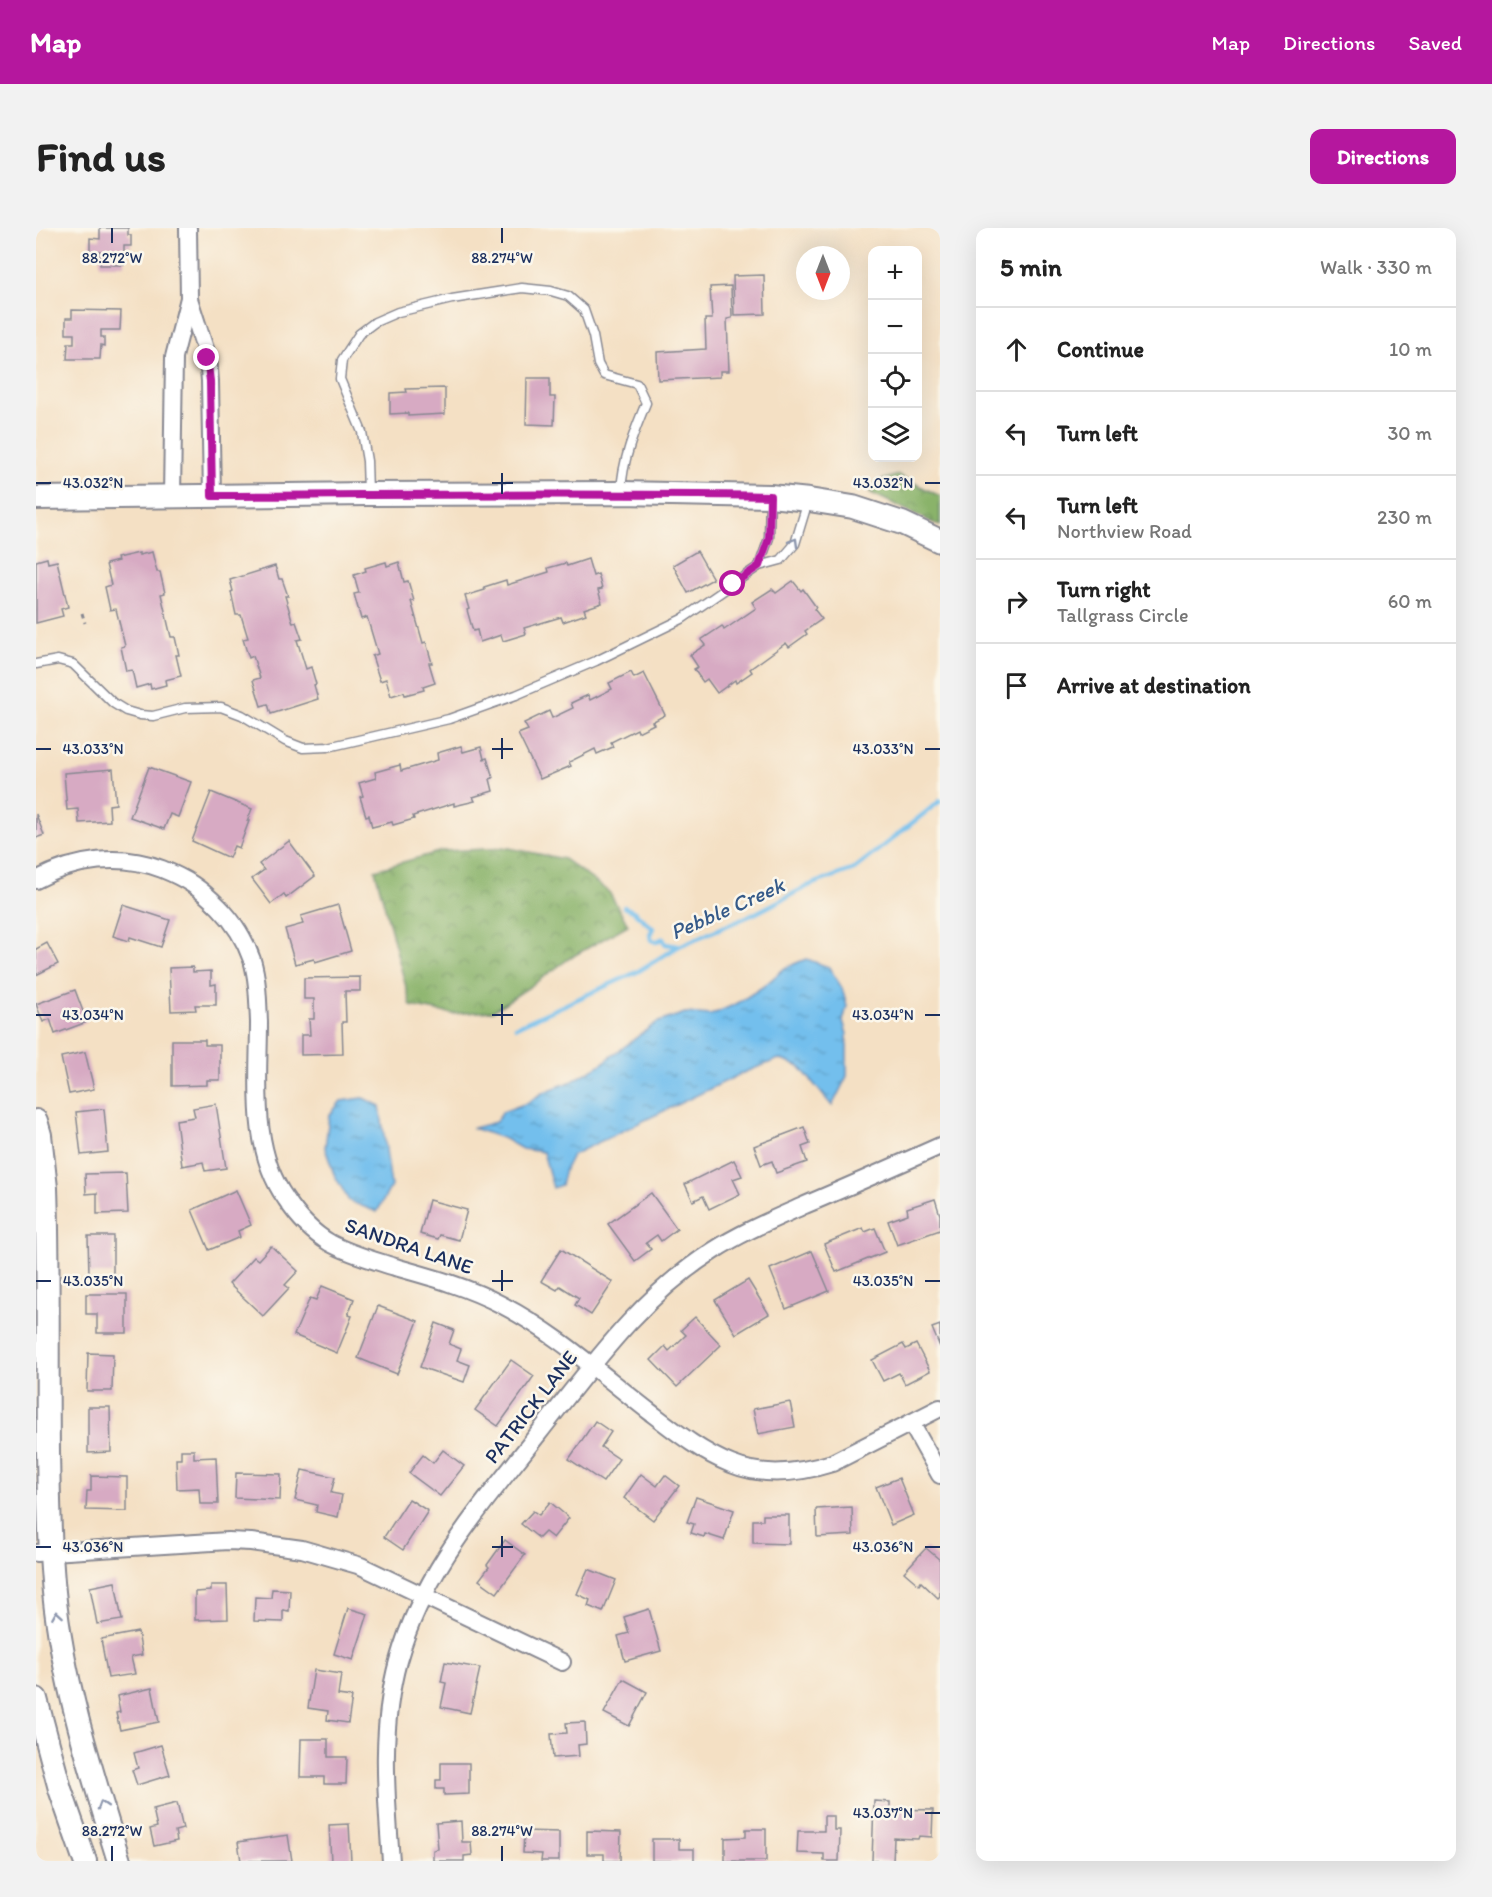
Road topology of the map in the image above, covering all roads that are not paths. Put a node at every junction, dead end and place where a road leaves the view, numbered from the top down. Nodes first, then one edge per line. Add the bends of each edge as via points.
1 (188, 228) edge
2 (189, 298) junction
3 (368, 494) junction
4 (621, 494) junction
5 (212, 496) junction
6 (770, 496) junction
7 (172, 497) junction
8 (36, 498) edge
9 (808, 500) junction
10 (940, 541) edge
11 (759, 566) junction
12 (36, 664) edge
13 (36, 880) edge
14 (36, 1121) edge
15 (940, 1146) edge
16 (591, 1367) junction
17 (940, 1408) edge
18 (42, 1423) edge
19 (911, 1423) junction
20 (940, 1474) edge
21 (44, 1552) edge
22 (422, 1597) junction
23 (562, 1662) dead end
24 (36, 1699) edge
25 (85, 1861) edge
26 (119, 1861) edge
27 (391, 1861) edge

1 - 2 street
2 - 5 street via 210,381
2 - 7 street via 174,357
3 - 4 street
3 - 4 lane via 362,432 340,379 342,360 359,334 398,312 452,298 522,288 568,296 584,310 604,375 637,384 646,402 629,446
3 - 5 street
4 - 6 street
5 - 7 street
6 - 9 street
6 - 11 lane via 769,538
7 - 8 street
9 - 10 street via 877,514
11 -> 9 lane via 781,560 795,544
11 - 12 lane via 682,620 586,666 449,719 328,747 303,748 221,707 140,715 113,703 73,664 58,660
13 - 16 street, SANDRA LANE via 80,863 113,859 152,865 184,877 206,893 227,915 252,960 258,998 260,1121 266,1159 275,1184 296,1213 320,1236 347,1251 453,1284 501,1304 568,1346
14 - 18 street via 46,1188 48,1245
15 - 16 street, PATRICK LANE via 750,1230 713,1251 647,1302
16 - 19 street, SANDRA LANE via 704,1452 756,1471 788,1471 832,1463
16 - 22 street, PATRICK LANE via 457,1537
17 - 19 street, SANDRA LANE
18 - 21 street
19 - 20 street
21 - 22 street via 228,1541 280,1545 361,1566
26 -> 21 street via 75,1708
22 - 23 street
22 - 27 street, PATRICK LANE via 398,1662 386,1730 385,1791
24 - 25 street via 60,1789

